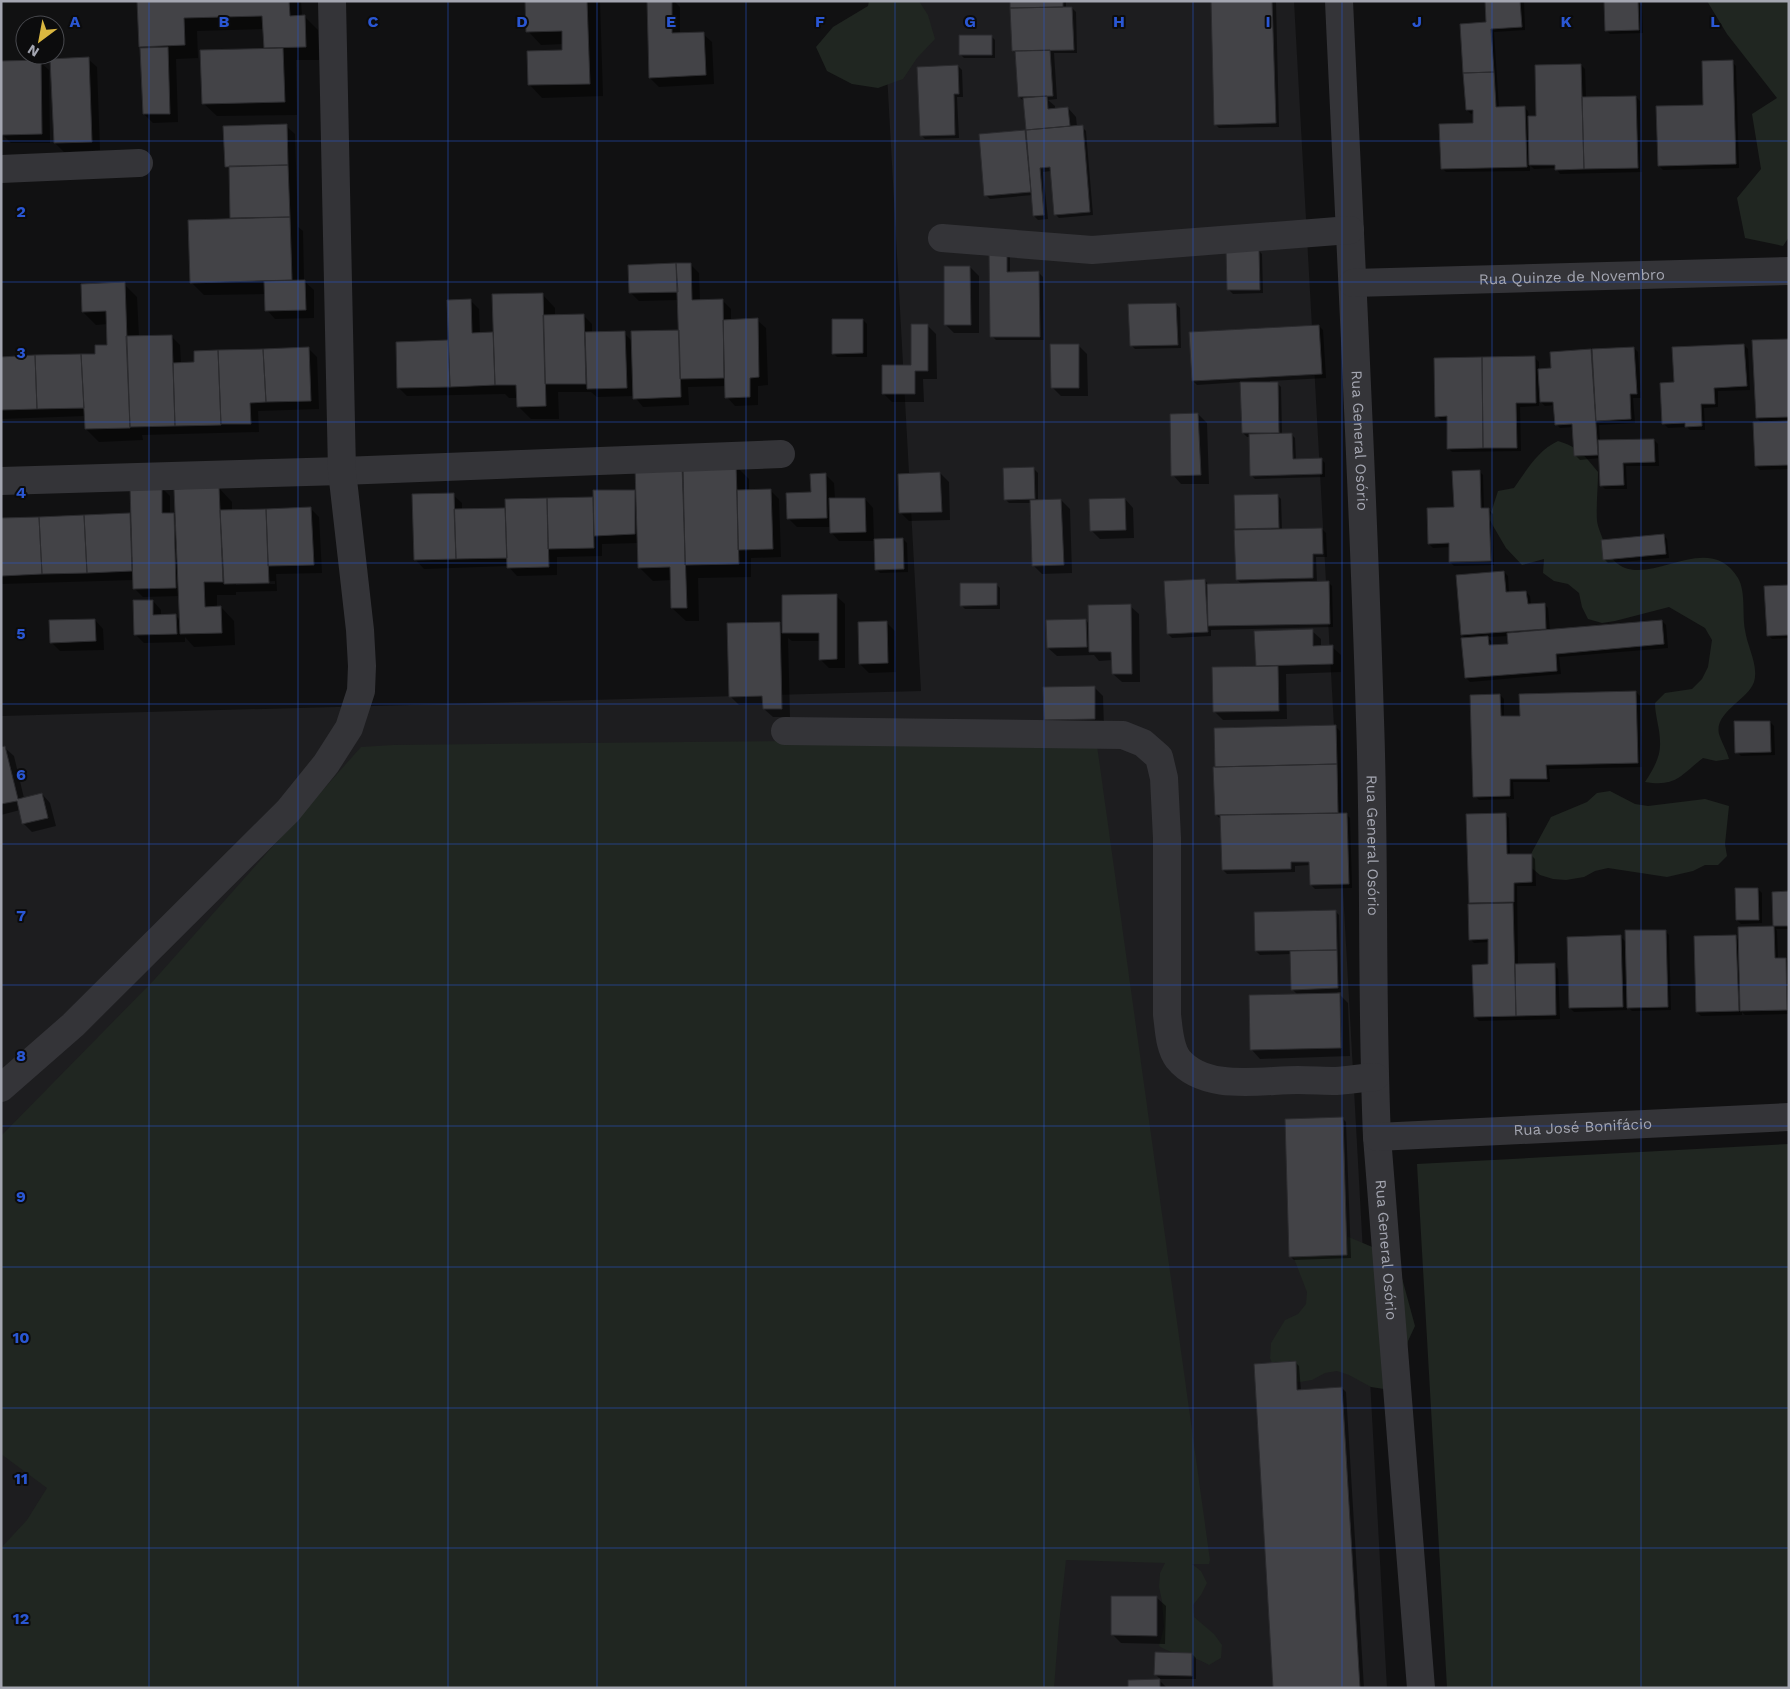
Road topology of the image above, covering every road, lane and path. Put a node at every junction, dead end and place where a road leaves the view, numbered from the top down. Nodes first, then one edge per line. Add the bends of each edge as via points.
1 (332, 1) edge
2 (1339, 1) edge
3 (139, 163) dead end
4 (1, 169) edge
5 (1350, 230) junction
6 (942, 238) dead end
7 (1789, 271) edge
8 (1354, 283) junction
9 (781, 454) dead end
10 (342, 471) junction
11 (1, 481) edge
12 (785, 731) dead end
13 (1374, 1077) junction
14 (1, 1088) edge
15 (1789, 1117) edge
16 (1377, 1137) junction
17 (1421, 1688) edge

1 - 10 street
2 - 5 street, Rua General Osório
3 - 4 street
5 - 6 street via 1092,250
5 - 8 street, Rua General Osório
7 - 8 street, Rua Quinze de Novembro
8 - 13 street, Rua General Osório via 1371,722
9 - 10 street
10 - 11 street
10 - 14 street via 362,666 361,691 349,728 326,764 288,811 73,1026
12 - 13 street via 1123,735 1143,743 1159,757 1164,778 1167,1015 1177,1057 1188,1068 1204,1076 1232,1082 1335,1081
13 - 16 street, Rua General Osório
15 - 16 street, Rua José Bonifácio
16 - 17 street, Rua General Osório

